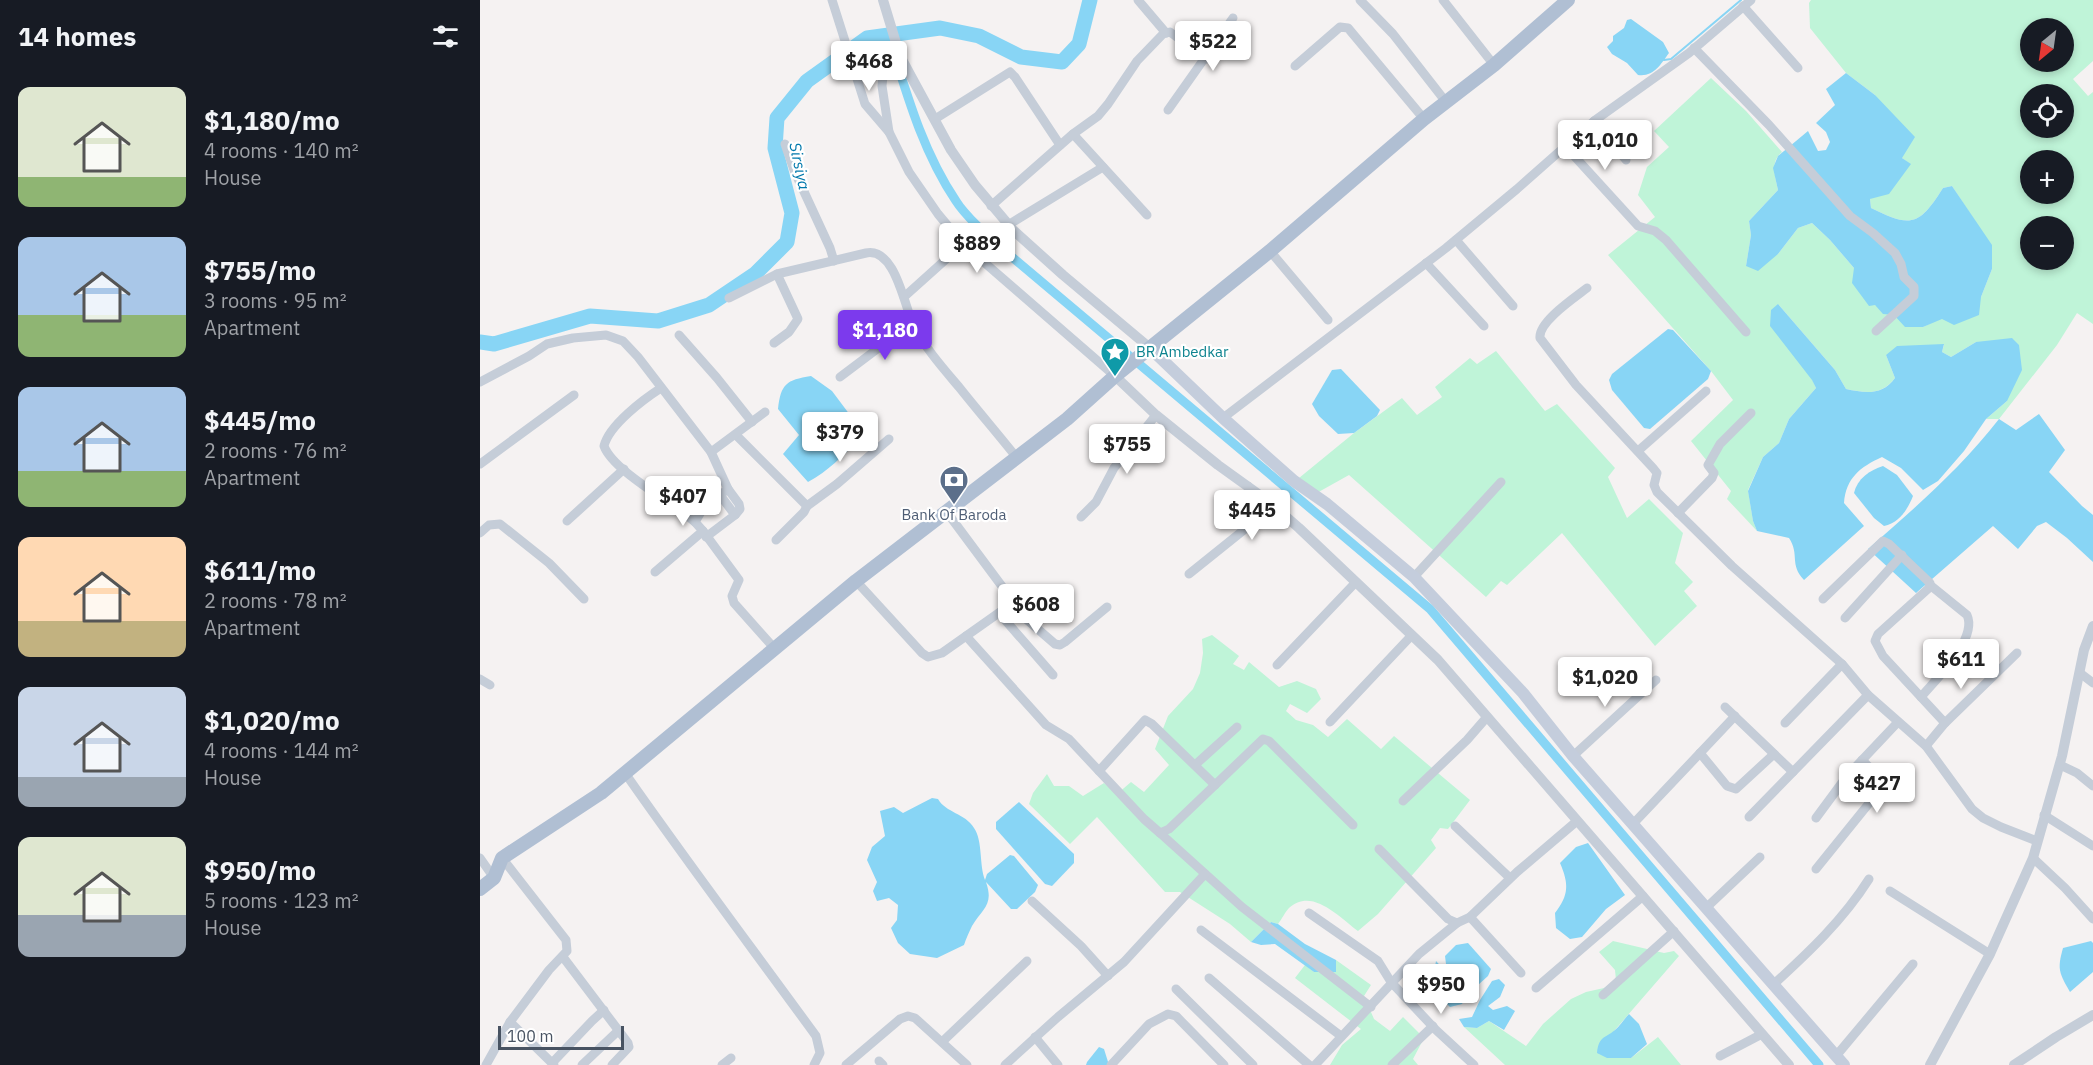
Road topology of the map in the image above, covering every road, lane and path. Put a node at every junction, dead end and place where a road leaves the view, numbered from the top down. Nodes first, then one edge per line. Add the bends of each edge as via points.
1 (832, 0) edge
2 (1138, 0) edge
3 (1360, 0) edge
4 (1443, 0) edge
5 (1563, 1) edge
6 (884, 3) edge
7 (1747, 3) edge
8 (1233, 18) dead end
9 (1166, 33) junction
10 (1694, 48) junction
11 (896, 56) junction
12 (1206, 59) junction
13 (1494, 65) junction
14 (1295, 66) dead end
15 (1798, 68) dead end
16 (1446, 102) junction
17 (1168, 110) dead end
18 (935, 119) junction
19 (1424, 119) junction
20 (1594, 121) junction
21 (889, 132) junction
22 (1073, 134) junction
23 (785, 144) dead end
24 (1060, 145) junction
25 (1566, 147) junction
26 (1626, 160) dead end
27 (1103, 167) junction
28 (991, 206) junction
29 (1147, 215) dead end
30 (1008, 225) junction
31 (1456, 240) junction
32 (963, 244) junction
33 (1270, 251) junction
34 (834, 261) junction
35 (1426, 263) junction
36 (777, 274) junction
37 (1587, 288) dead end
38 (904, 297) junction
39 (729, 298) dead end
40 (1513, 306) dead end
41 (1328, 320) dead end
42 (913, 322) junction
43 (1484, 326) dead end
44 (1876, 331) dead end
45 (1746, 332) dead end
46 (679, 335) dead end
47 (774, 343) dead end
48 (1146, 351) junction
49 (1120, 372) junction
50 (840, 377) dead end
51 (480, 382) edge
52 (661, 388) junction
53 (1706, 391) dead end
54 (574, 395) dead end
55 (765, 412) dead end
56 (1751, 413) dead end
57 (1156, 415) junction
58 (1223, 418) junction
59 (752, 422) junction
60 (736, 435) junction
61 (889, 439) dead end
62 (1638, 451) junction
63 (711, 452) junction
64 (1017, 458) junction
65 (480, 464) edge
66 (624, 469) junction
67 (1501, 483) dead end
68 (1248, 486) junction
69 (724, 492) junction
70 (807, 506) junction
71 (946, 511) junction
72 (1678, 513) junction
73 (1081, 517) dead end
74 (567, 521) dead end
75 (695, 522) junction
76 (480, 533) edge
77 (704, 534) junction
78 (776, 540) dead end
79 (1902, 555) junction
80 (655, 572) dead end
81 (1189, 574) dead end
82 (1414, 577) junction
83 (856, 581) junction
84 (1356, 582) junction
85 (1930, 585) junction
86 (584, 598) dead end
87 (1823, 599) dead end
88 (1010, 605) junction
89 (1107, 607) dead end
90 (999, 613) junction
91 (1845, 618) dead end
92 (2093, 626) edge
93 (1412, 635) junction
94 (966, 636) junction
95 (775, 649) junction
96 (2017, 653) dead end
97 (1842, 664) junction
98 (1277, 665) dead end
99 (2080, 673) junction
100 (1053, 675) dead end
101 (480, 679) edge
102 (1656, 680) dead end
103 (2093, 683) edge
104 (490, 685) dead end
105 (1868, 695) junction
106 (1921, 697) junction
107 (1725, 707) dead end
108 (1735, 716) junction
109 (1487, 717) junction
110 (1330, 722) dead end
111 (1898, 722) junction
112 (1785, 723) dead end
113 (1945, 723) junction
114 (1237, 727) dead end
115 (1926, 746) junction
116 (1700, 753) junction
117 (1774, 754) junction
118 (1573, 756) junction
119 (1862, 760) junction
120 (1195, 765) junction
121 (2060, 765) junction
122 (1099, 771) junction
123 (1793, 772) junction
124 (625, 773) junction
125 (1215, 785) junction
126 (2093, 786) edge
127 (1403, 801) dead end
128 (2044, 815) junction
129 (1749, 817) dead end
130 (1816, 818) dead end
131 (1577, 821) junction
132 (1633, 824) junction
133 (1353, 825) dead end
134 (1455, 826) dead end
135 (1160, 833) junction
136 (2037, 841) junction
137 (2093, 846) edge
138 (1378, 849) dead end
139 (1760, 857) dead end
140 (480, 858) edge
141 (502, 858) junction
142 (2033, 858) junction
143 (1816, 869) dead end
144 (1205, 874) junction
145 (494, 878) junction
146 (1510, 879) junction
147 (1869, 879) dead end
148 (480, 889) edge
149 (1890, 891) dead end
150 (1643, 896) junction
151 (1032, 901) dead end
152 (1707, 907) junction
153 (1309, 913) dead end
154 (1470, 917) junction
155 (2093, 919) edge
156 (1457, 923) junction
157 (1201, 930) dead end
158 (1674, 931) junction
159 (1990, 954) junction
160 (563, 957) junction
161 (1027, 961) dead end
162 (1913, 964) dead end
163 (1521, 973) dead end
164 (1108, 976) junction
165 (1209, 978) dead end
166 (1391, 981) junction
167 (1774, 984) junction
168 (1536, 988) dead end
169 (1176, 989) dead end
170 (1603, 995) dead end
171 (1371, 1007) junction
172 (604, 1010) junction
173 (2093, 1015) edge
174 (510, 1022) junction
175 (1433, 1026) junction
176 (619, 1030) junction
177 (1762, 1034) junction
178 (1341, 1036) junction
179 (1035, 1037) junction
180 (942, 1042) junction
181 (1720, 1056) dead end
182 (731, 1058) dead end
183 (1840, 1061) edge
184 (617, 1063) edge
185 (553, 1064) edge
186 (486, 1065) edge
187 (582, 1065) edge
188 (722, 1065) edge
189 (814, 1065) edge
190 (846, 1065) edge
191 (967, 1065) edge
192 (1005, 1065) edge
193 (1058, 1065) edge
194 (1111, 1065) edge
195 (1224, 1065) edge
196 (1253, 1065) edge
197 (1309, 1065) edge
198 (1315, 1065) edge
199 (1392, 1065) edge
200 (1474, 1065) edge
201 (1789, 1065) edge
202 (1930, 1065) edge
203 (2014, 1065) edge

1 - 21 street via 865,104
2 - 9 street
3 - 16 street via 1393,34
4 - 13 street
5 - 13 main road
6 - 11 street
7 - 10 street
7 - 15 street
8 - 12 street
9 - 12 street via 1170,32
9 - 22 street via 1137,61 1098,116
10 - 20 street
10 - 44 street via 1850,216 1874,233 1898,259 1904,277 1914,287 1914,296
11 - 18 street
11 - 21 street via 884,65 882,74
12 - 17 street
13 - 16 main road
14 - 19 street via 1340,27 1348,28
16 - 19 main road
18 - 24 street via 1010,72
18 - 28 street via 951,150
19 - 33 main road
20 - 25 street
20 - 26 street
21 - 32 street via 909,172
22 - 24 street
22 - 27 street
23 - 34 street
24 - 28 street
25 - 31 street
25 - 45 street via 1638,226 1666,240
27 - 29 street
27 - 30 street
28 - 30 street
30 - 48 street
31 - 35 street
31 - 40 street
32 - 38 street
32 - 49 street
33 - 41 street
33 - 48 main road
34 - 36 street
34 - 38 street via 877,253 886,260
35 - 43 street
35 - 58 street
36 - 39 street
36 - 47 street via 798,319
37 - 62 street via 1545,322 1540,338 1576,385
38 - 42 street
42 - 50 street
42 - 64 street via 929,350
46 - 59 street
48 - 49 main road
48 - 58 main road
49 - 57 street
49 - 64 main road
51 - 52 street via 547,344 606,335 623,341
52 - 63 street
52 - 66 street via 635,405 605,441 607,454
53 - 62 street
54 - 65 street
55 - 59 street
56 - 72 street via 1714,452 1708,465 1714,473 1712,478
57 - 68 street
57 - 73 street via 1114,468 1096,502
58 - 82 main road
59 - 60 street
60 - 63 street
60 - 70 street
61 - 70 street
62 - 72 street via 1657,473 1654,489
63 - 69 street
64 - 71 main road
66 - 74 street
66 - 75 street
67 - 82 street
68 - 81 street via 1258,515 1255,521
68 - 84 street
69 - 75 street
69 - 77 street via 740,509
70 - 78 street
71 - 83 main road
71 - 88 street via 1004,589
72 - 97 street
75 - 77 street
76 - 86 street via 489,525 500,524 549,563
77 - 80 street
77 - 95 street via 740,580 732,597 734,603
79 - 85 street
79 - 87 street via 1882,541
79 - 91 street
82 - 118 main road via 1523,693
83 - 94 street via 928,657 942,653
83 - 95 main road
84 - 93 street
84 - 98 street
85 - 106 street via 1969,620 1958,653
85 - 106 street via 1875,640 1883,656
88 - 89 street via 1060,645
88 - 90 street
90 - 94 street
90 - 100 street
92 - 99 street
93 - 109 street via 1462,685
93 - 110 street
94 - 122 street via 1046,725 1069,739
95 - 124 main road
96 - 113 street
97 - 105 street
97 - 112 street
99 - 103 street
99 - 121 street
101 - 104 street
102 - 118 street
105 - 111 street
105 - 123 street
106 - 113 street
107 - 108 street
108 - 116 street
108 - 117 street
109 - 127 street
109 - 131 street
111 - 115 street
111 - 119 street
113 - 115 street
114 - 120 street
115 - 136 street via 1972,809 2001,827
116 - 117 street via 1727,786 1736,789
116 - 132 street
117 - 123 street
118 - 132 main road
119 - 130 street
119 - 143 street via 1884,781 1883,786
120 - 122 street via 1145,720
120 - 125 street
121 - 126 street
121 - 128 street
122 - 135 street
123 - 129 street
124 - 141 main road
124 - 189 street via 816,1036 820,1053
125 - 133 street via 1260,741 1266,740
125 - 135 street
128 - 136 street
128 - 137 street
131 - 146 street
131 - 150 street
132 - 152 main road
134 - 146 street
135 - 144 street
136 - 142 street
138 - 156 street via 1448,919
139 - 152 street
140 - 145 street
141 - 145 main road
141 - 160 street via 566,939
142 - 155 street
142 - 159 street
144 - 164 street
144 - 171 street
145 - 148 main road
146 - 154 street
147 - 167 street via 1811,951
149 - 159 street
150 - 158 street
150 - 168 street
151 - 164 street
152 - 167 main road
153 - 166 street via 1377,961
154 - 156 street
154 - 163 street
156 - 166 street
157 - 178 street
158 - 170 street
158 - 177 street
159 - 202 street
160 - 172 street
160 - 174 street
161 - 180 street
162 - 183 street
164 - 179 street
165 - 197 street
166 - 171 street
166 - 175 street
167 - 183 main road
169 - 196 street
171 - 178 street
172 - 176 street
172 - 185 street
173 - 203 street
174 - 185 street
174 - 186 street
175 - 199 street
175 - 200 street
176 - 184 street via 629,1047
176 - 187 street
177 - 181 street
177 - 201 street
178 - 198 street
179 - 192 street
179 - 193 street
180 - 190 street via 908,1016
180 - 191 street
182 - 188 street
194 - 195 street via 1149,1024 1168,1014 1176,1016

